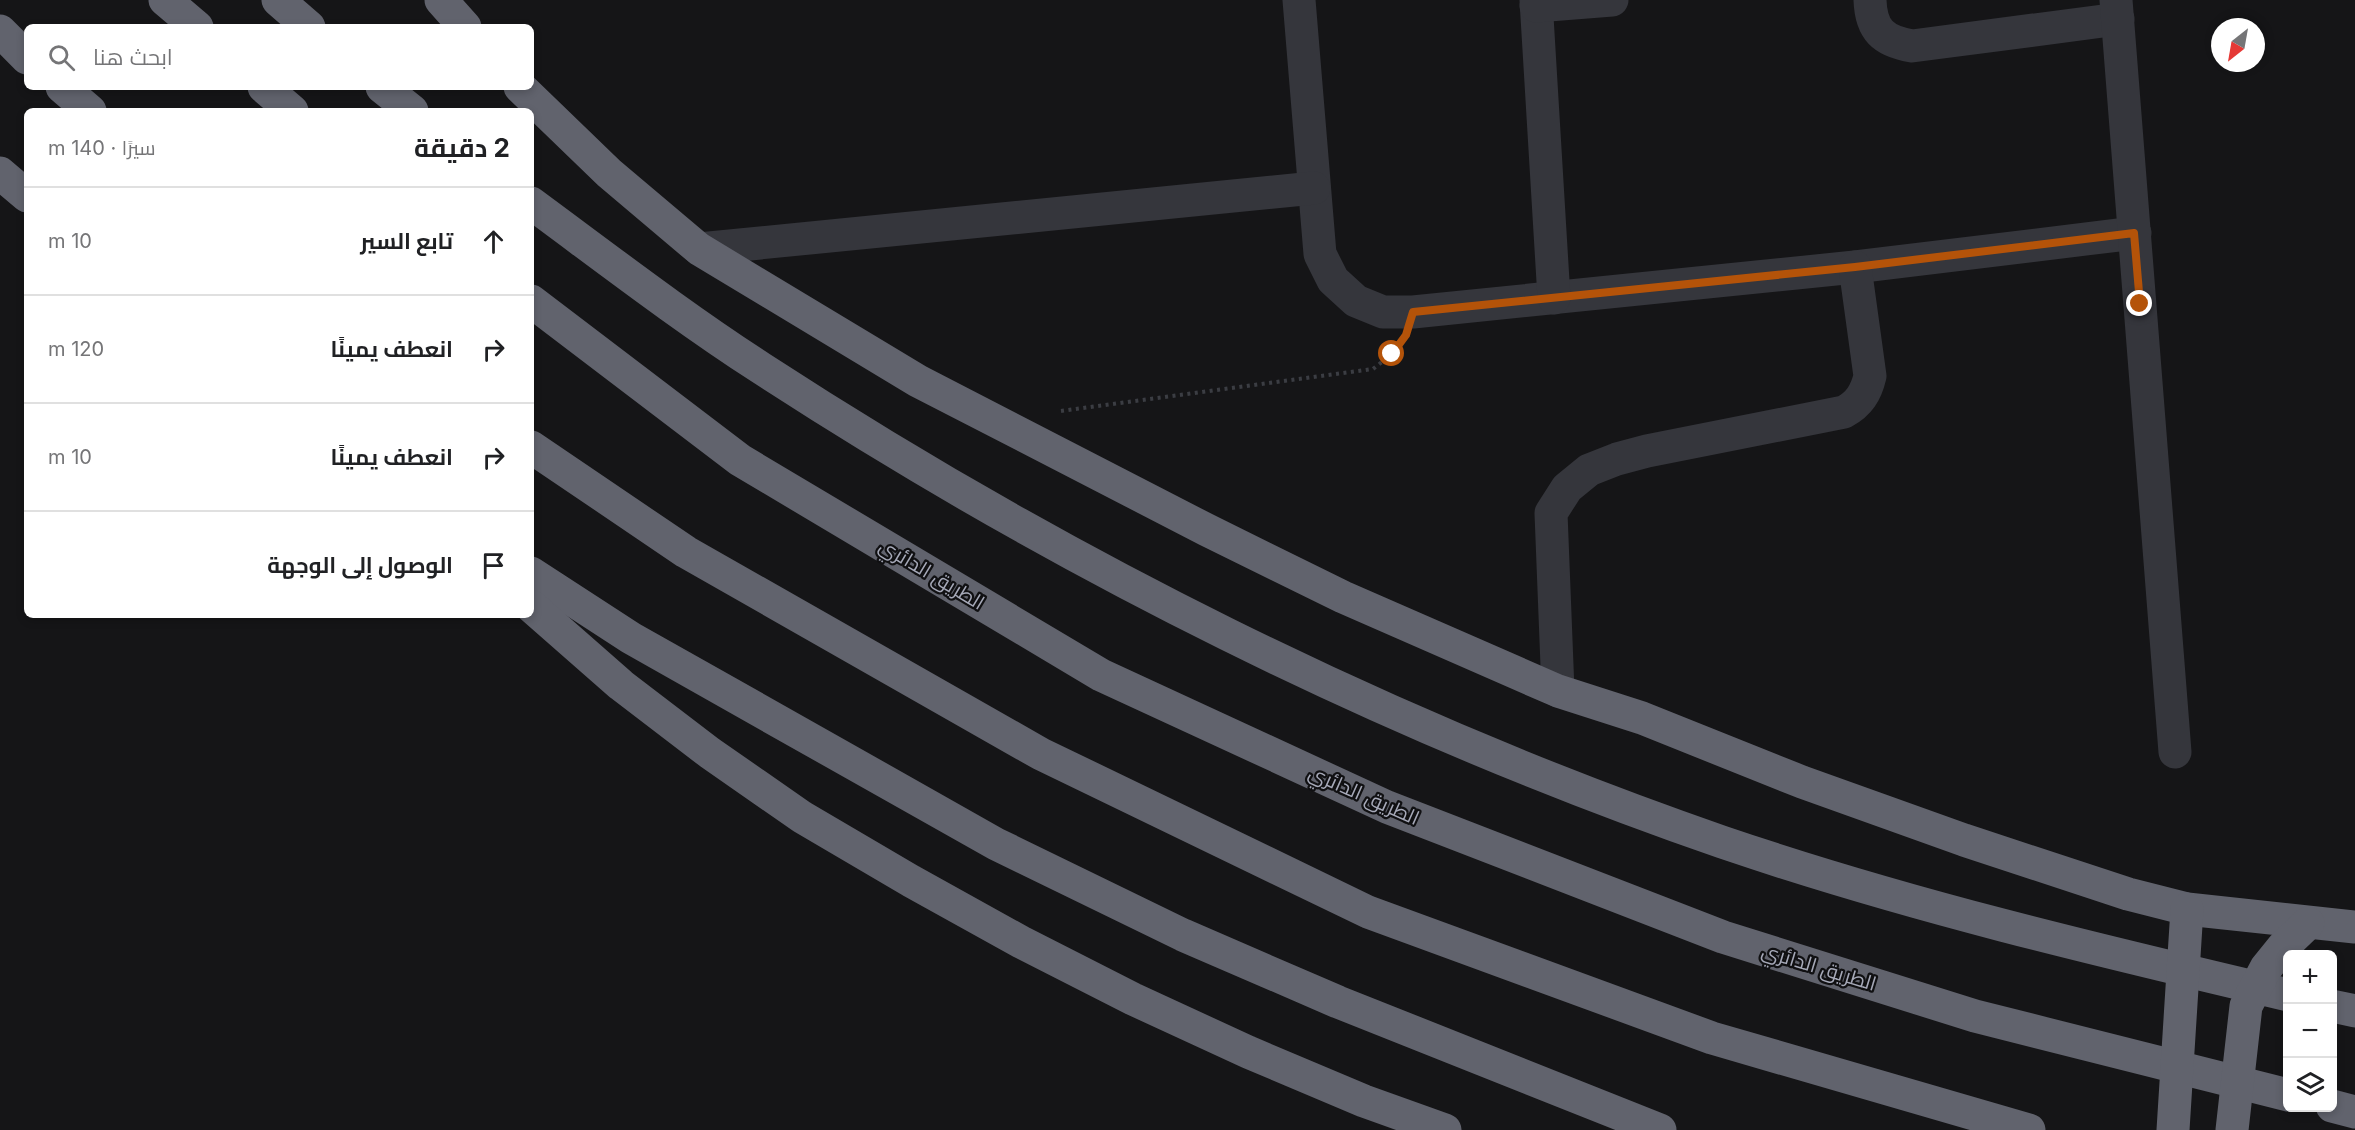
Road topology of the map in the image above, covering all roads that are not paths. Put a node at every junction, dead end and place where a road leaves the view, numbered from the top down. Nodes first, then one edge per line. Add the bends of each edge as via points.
1 (165, 0) edge
2 (278, 0) edge
3 (441, 0) edge
4 (1299, 0) edge
5 (1612, 0) edge
6 (1870, 0) edge
7 (1536, 3) edge
8 (2117, 10) edge
9 (193, 24) edge
10 (306, 24) edge
11 (462, 24) edge
12 (0, 31) edge
13 (24, 55) edge
14 (66, 90) edge
15 (268, 90) edge
16 (386, 90) edge
17 (523, 90) edge
18 (86, 108) edge
19 (288, 108) edge
20 (408, 108) edge
21 (0, 173) edge
22 (1314, 188) junction
23 (24, 193) edge
24 (534, 205) edge
25 (2134, 233) junction
26 (699, 249) junction
27 (1855, 267) junction
28 (1554, 298) junction
29 (534, 303) edge
30 (534, 449) edge
31 (534, 575) edge
32 (534, 609) edge
33 (1558, 691) junction
34 (2175, 752) dead end
35 (2187, 909) junction
36 (2308, 923) junction
37 (2355, 927) edge
38 (2283, 994) edge
39 (2337, 1007) edge
40 (2355, 1011) edge
41 (2283, 1094) edge
42 (2337, 1107) edge
43 (2355, 1112) edge
44 (1445, 1130) edge
45 (1660, 1130) edge
46 (2030, 1130) edge
47 (2174, 1130) edge
48 (2232, 1130) edge

1 - 9 highway
2 - 10 highway
3 - 11 highway
4 - 22 street
5 - 7 street
6 - 8 street via 1870,17 1880,33 1894,43 1912,46
7 - 28 street
8 - 25 street
12 - 13 highway
14 - 18 highway
15 - 19 highway
16 - 20 highway
17 - 26 highway via 609,173
21 - 23 highway
22 - 26 street
22 - 28 street via 1320,254 1333,280 1356,301 1383,312 1413,312
24 - 38 highway via 740,354 862,432 1153,597 1380,706 1611,801 1833,878 2047,938
25 - 27 street
25 - 34 street
26 - 33 highway via 918,381 1343,597
27 - 28 street
27 - 33 street via 1870,376 1854,407 1647,451 1590,470 1567,488 1551,513
29 - 41 highway, الطريق الدائري via 740,460 1101,675 1387,807 1724,937 1975,1016
30 - 46 highway via 686,552 1041,754 1368,912 1712,1038
31 - 45 highway via 631,638 996,844 1183,935 1338,1002
32 - 44 highway via 621,685 710,753 802,817 911,881 1133,999 1364,1101
33 - 35 highway via 1642,718 1802,782 1964,840 2128,894
35 - 36 highway
35 - 47 highway
36 - 37 highway
36 - 48 highway via 2266,968 2246,1006
39 - 40 highway
42 - 43 highway

